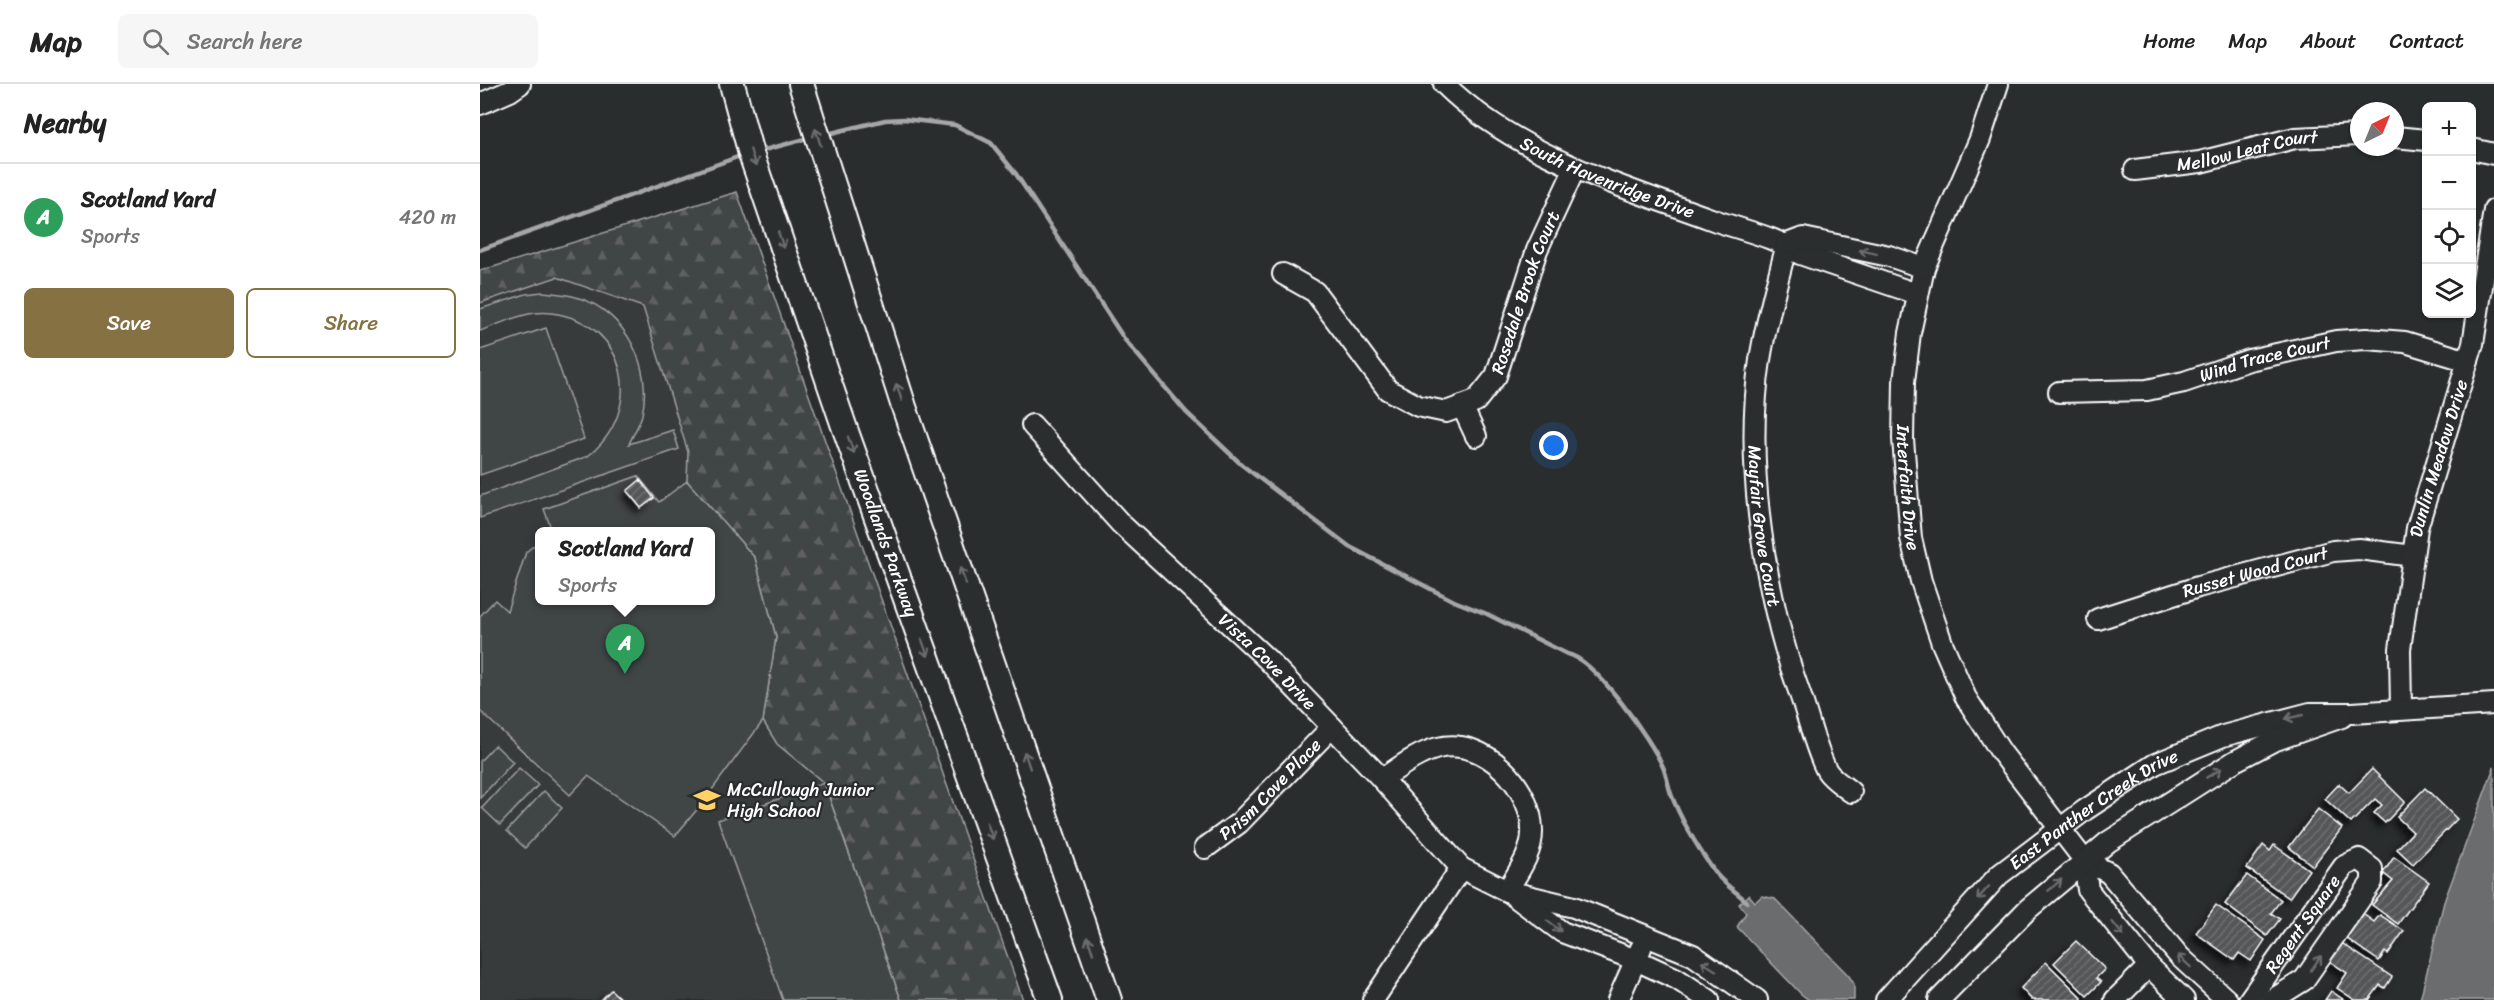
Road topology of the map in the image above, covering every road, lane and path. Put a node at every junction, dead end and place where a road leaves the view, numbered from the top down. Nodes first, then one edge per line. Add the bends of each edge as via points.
1 (520, 84) edge
2 (732, 84) edge
3 (801, 84) edge
4 (1444, 84) edge
5 (1998, 84) edge
6 (480, 104) edge
7 (2350, 135) edge
8 (2404, 137) edge
9 (2422, 139) edge
10 (2476, 150) edge
11 (2494, 154) edge
12 (1575, 168) junction
13 (2135, 170) dead end
14 (2494, 210) edge
15 (1787, 244) junction
16 (1924, 268) junction
17 (1282, 274) dead end
18 (1917, 294) junction
19 (2468, 361) junction
20 (2059, 392) dead end
21 (1462, 406) junction
22 (1032, 425) dead end
23 (1476, 436) dead end
24 (2413, 556) junction
25 (2098, 618) dead end
26 (2494, 704) edge
27 (2401, 710) junction
28 (2352, 713) junction
29 (1332, 727) junction
30 (1382, 779) junction
31 (1851, 792) dead end
32 (2059, 829) junction
33 (1206, 848) dead end
34 (2084, 860) junction
35 (1461, 868) junction
36 (1508, 891) junction
37 (1647, 935) junction
38 (1636, 960) junction
39 (2149, 966) junction
40 (2171, 996) edge
41 (1050, 1000) edge
42 (1109, 1000) edge
43 (1373, 1000) edge
44 (1618, 1000) edge
45 (1709, 1000) edge
46 (1757, 1000) edge
47 (1886, 1000) edge
48 (1939, 1000) edge
49 (2115, 1000) edge
50 (2227, 1000) edge
51 (2249, 1000) edge
52 (2272, 1000) edge

1 - 6 street
2 -> 41 main road, Woodlands Parkway via 845,429
42 -> 3 main road via 904,407
4 - 12 street, South Havenridge Drive via 1505,132
5 - 16 street, Interfaith Drive via 1964,179
7 - 13 street, Mellow Leaf Court via 2295,138 2200,162
8 - 9 street
10 - 11 street
12 - 15 street, South Havenridge Drive
12 - 21 street, Rosedale Brook Court via 1537,250 1496,376 1476,401
14 - 19 street, Dunlin Meadow Drive
16 -> 15 street, South Havenridge Drive via 1889,256 1803,238
15 - 18 street, South Havenridge Drive via 1800,254
15 - 31 street, Mayfair Grove Court via 1760,363 1756,422 1763,550 1773,604 1795,682 1827,771
16 - 18 street, Interfaith Drive
17 - 21 street, Rosedale Brook Court via 1315,292 1388,390 1419,406 1446,412
18 - 32 street, Interfaith Drive via 1904,382 1903,439 1911,538 1921,581 1966,698
19 - 20 street, Wind Trace Court via 2405,342 2336,341 2249,360 2147,390
19 - 24 street, Dunlin Meadow Drive via 2417,528
21 - 23 street
22 - 29 street, Vista Cove Drive via 1121,524 1267,660
24 - 25 street, Russet Wood Court via 2359,549 2333,551
24 - 27 street, Dunlin Meadow Drive via 2400,649
26 - 27 street, East Panther Creek Drive
27 - 28 street, East Panther Creek Drive
28 -> 32 street, East Panther Creek Drive via 2310,713 2223,736 2155,764
34 -> 28 street, East Panther Creek Drive via 2174,797 2235,761 2273,741
29 - 30 street, Vista Cove Drive
29 - 33 street, Prism Cove Place via 1239,823
30 - 35 street, Vista Cove Drive
30 - 36 street via 1416,756 1439,748 1461,747 1479,752 1495,763 1522,794 1532,831 1529,852
32 - 34 street, Interfaith Drive
32 -> 47 street, East Panther Creek Drive via 1999,874
34 -> 39 street via 2088,890
48 -> 34 street, East Panther Creek Drive via 2028,909
50 -> 34 street via 2180,957 2109,873
35 - 36 street, Vista Cove Drive
35 - 43 street
36 - 37 street, Vista Cove Drive via 1574,907
36 -> 38 street, Vista Cove Drive via 1562,932
37 - 38 street
46 -> 37 street, Vista Cove Drive via 1693,955
38 - 44 street
38 - 45 street, Vista Cove Drive via 1677,979
39 - 40 street
39 - 49 street
52 -> 51 street, Regent Square via 2304,980 2372,882 2372,869 2359,859 2344,866

